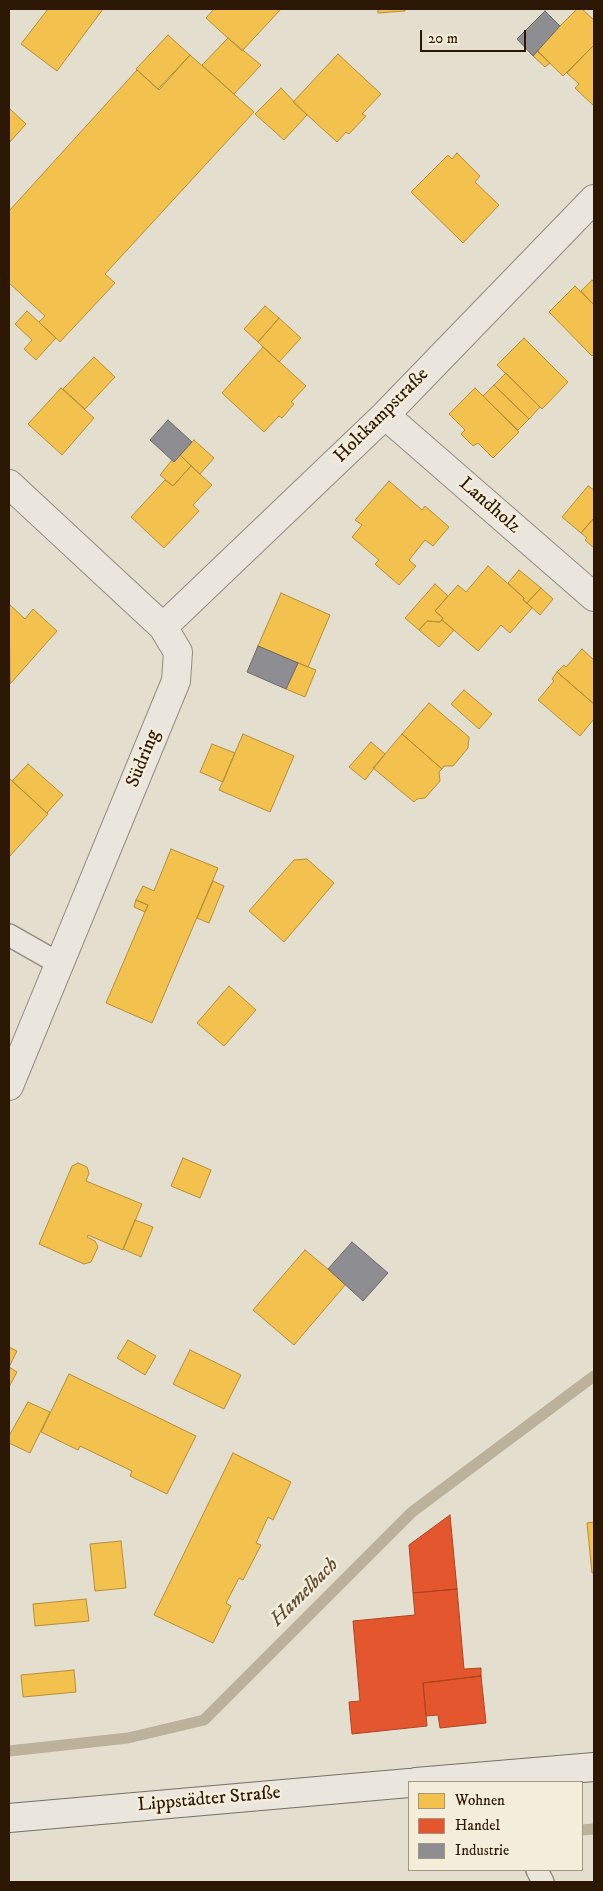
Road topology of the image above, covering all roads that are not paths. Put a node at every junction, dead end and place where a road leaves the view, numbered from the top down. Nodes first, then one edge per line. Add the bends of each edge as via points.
1 (594, 199) edge
2 (385, 415) junction
3 (9, 484) edge
4 (594, 597) edge
5 (162, 627) junction
6 (9, 935) edge
7 (60, 964) junction
8 (9, 1086) edge
9 (594, 1767) edge
10 (510, 1778) edge
11 (440, 1781) edge
12 (408, 1783) edge
13 (9, 1818) edge

1 - 2 street, Holtkampstraße
2 - 4 street, Landholz
2 - 5 street, Holtkampstraße
3 - 5 street, Südring
5 - 7 street, Südring via 178,652 176,682
6 - 7 lane
7 - 8 street, Südring
9 - 10 street
10 - 11 street
12 - 13 street, Lippstädter Straße

